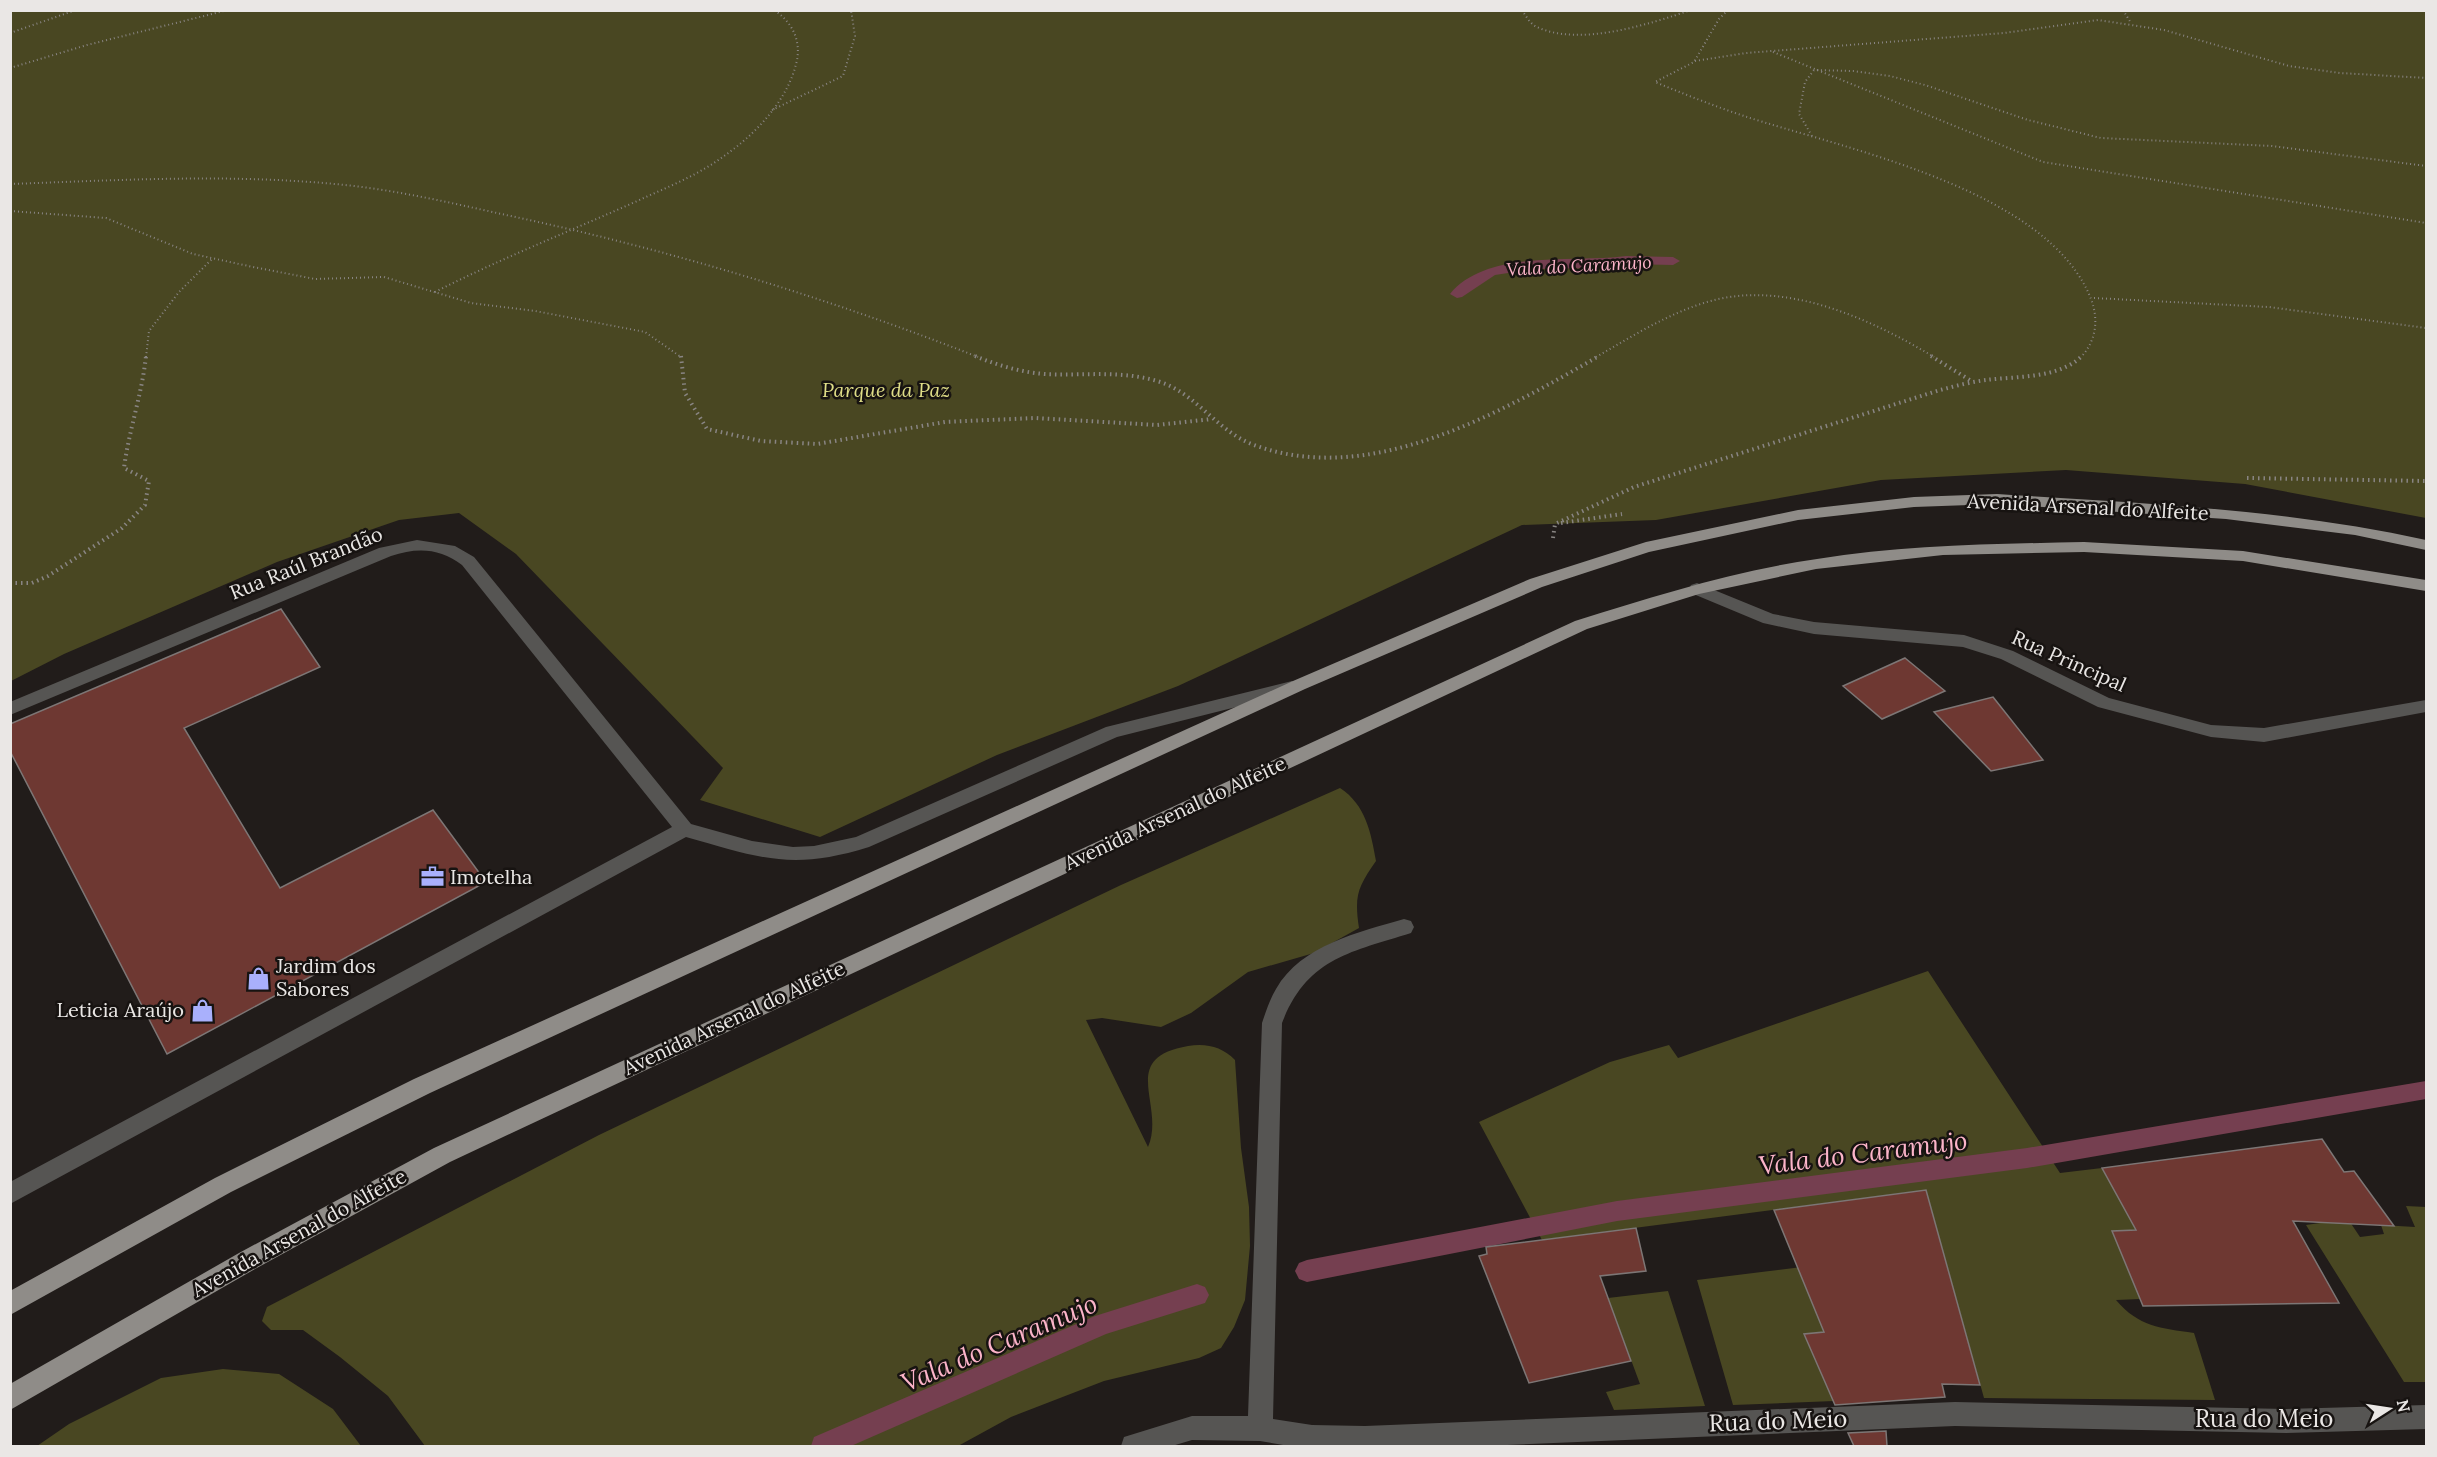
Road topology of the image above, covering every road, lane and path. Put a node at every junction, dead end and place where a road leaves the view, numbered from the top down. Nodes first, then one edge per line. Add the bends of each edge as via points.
1 (76, 10) edge
2 (228, 10) edge
3 (774, 10) edge
4 (851, 10) edge
5 (1522, 10) edge
6 (1728, 10) edge
7 (2123, 10) edge
8 (1689, 11) edge
9 (2132, 23) junction
10 (10, 33) edge
11 (1771, 51) junction
12 (1694, 62) junction
13 (10, 68) edge
14 (1814, 70) junction
15 (2427, 78) edge
16 (772, 110) junction
17 (1812, 136) junction
18 (2427, 166) edge
19 (10, 184) edge
20 (10, 211) edge
21 (2427, 223) edge
22 (577, 230) junction
23 (214, 258) junction
24 (434, 292) junction
25 (2094, 298) junction
26 (2427, 328) edge
27 (1973, 382) junction
28 (1212, 419) junction
29 (2427, 545) edge
30 (1536, 582) junction
31 (10, 583) edge
32 (2427, 586) edge
33 (1697, 589) junction
34 (1299, 685) junction
35 (2427, 706) edge
36 (10, 709) edge
37 (684, 829) junction
38 (1404, 927) dead end
39 (10, 1194) edge
40 (10, 1304) edge
41 (10, 1398) edge
42 (2427, 1417) edge
43 (1260, 1429) junction
44 (1133, 1446) edge

1 - 10 path
2 - 13 path
3 - 16 path via 789,23 799,50 790,82
4 - 16 path via 855,36 843,76
5 - 8 path via 1535,26 1562,34 1632,26
6 - 12 path
7 - 9 path
9 - 11 path via 2098,20 1966,37
9 - 15 path via 2289,66
11 - 12 path
11 - 14 path
12 - 17 path via 1656,82 1751,121
14 - 17 path via 1805,82 1799,114
14 - 18 path via 1860,69 1886,74 1940,88 2054,129 2101,138 2272,146
14 - 21 path via 2043,162
16 - 22 path via 739,145 712,164
17 - 25 path via 1894,162 2008,212 2067,260
19 - 22 path via 186,178 355,186
20 - 23 path via 106,218 194,254
22 - 24 path via 481,268
22 - 28 path via 760,281 1018,370 1046,375 1143,377 1170,384
23 - 24 path via 315,279 384,277
23 - 31 path via 179,292 149,331 143,386 124,468 149,481 145,505 122,528 48,576 32,583
24 - 28 path via 471,303 645,332 681,356 685,393 707,429 761,441 817,444 956,421 1035,418 1157,425
25 - 26 path via 2269,308
25 - 27 path via 2096,325 2089,347 2075,362 2047,372
27 - 28 path via 1899,335 1864,321 1788,299 1743,296 1717,299 1675,313 1504,410 1440,437 1390,452 1334,457 1272,451 1246,442
27 - 30 path via 1627,490 1554,524 1550,556
29 - 30 main road, Avenida Arsenal do Alfeite via 2355,530 2226,514 1997,499 1914,502 1798,515 1718,530 1646,547
30 - 34 main road, Avenida Arsenal do Alfeite
32 - 33 main road, Avenida Arsenal do Alfeite via 2242,556 2084,547 1943,550 1816,564
33 - 35 street, Rua Principal via 1769,619 1814,628 1964,641 2007,655 2104,703 2211,731 2264,735
33 - 41 main road, Avenida Arsenal do Alfeite via 1581,625 442,1155 247,1261
34 - 37 street via 1112,732 862,842 822,854 785,856
34 - 40 main road, Avenida Arsenal do Alfeite via 422,1086 223,1185
36 - 37 street, Rua Raúl Brandão via 385,552 414,545 439,546 468,561
37 - 39 street
38 - 43 street via 1336,948 1308,968 1285,992 1272,1023
42 - 43 street, Rua do Meio via 2286,1420 1955,1414 1365,1439 1312,1438
43 - 44 street, Rua do Meio via 1192,1428

